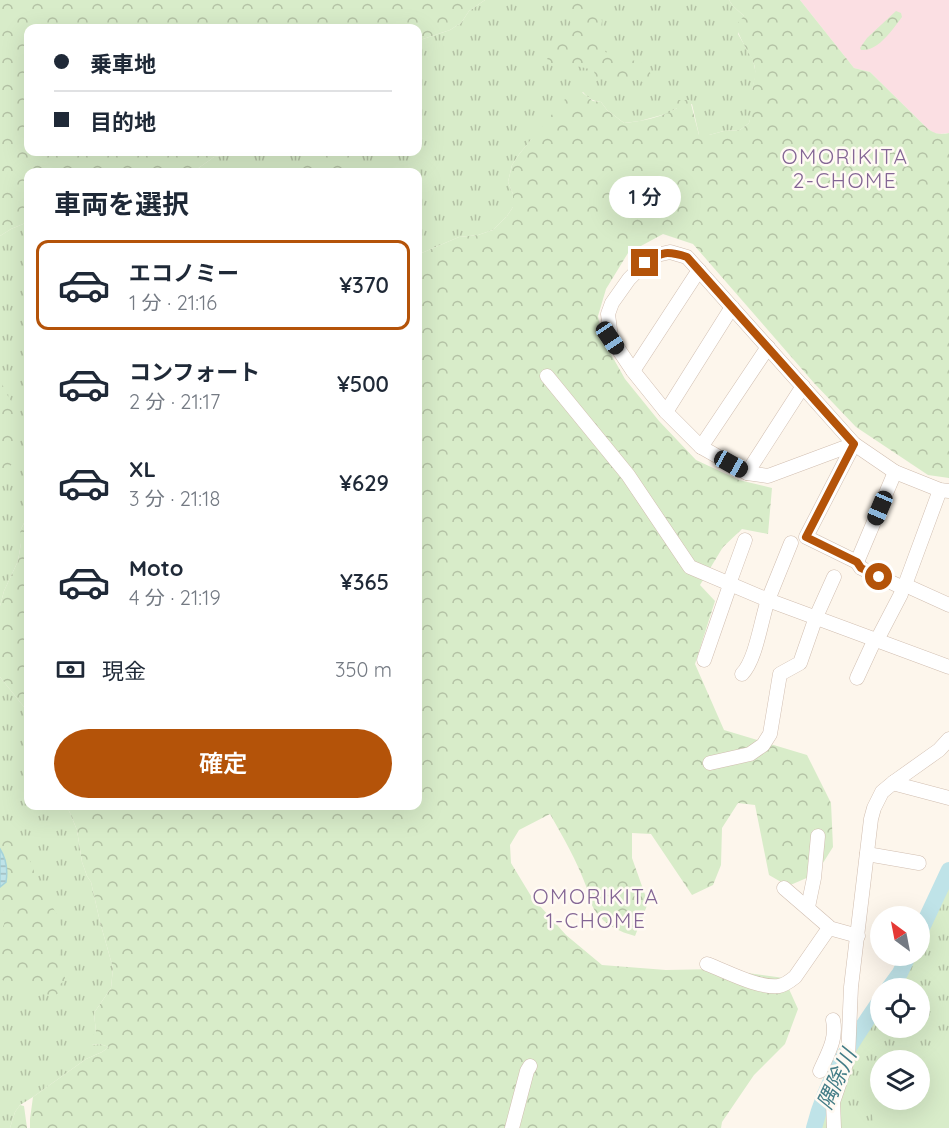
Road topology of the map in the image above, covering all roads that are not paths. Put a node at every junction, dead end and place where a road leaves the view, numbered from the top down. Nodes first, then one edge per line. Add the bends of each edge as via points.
1 (699, 270) junction
2 (732, 308) junction
3 (768, 347) junction
4 (633, 371) junction
5 (547, 376) dead end
6 (803, 386) junction
7 (666, 412) junction
8 (854, 444) junction
9 (701, 447) junction
10 (895, 472) junction
11 (747, 473) junction
12 (944, 490) edge
13 (745, 540) dead end
14 (791, 543) dead end
15 (857, 562) junction
16 (834, 577) dead end
17 (730, 584) junction
18 (903, 589) junction
19 (768, 600) junction
20 (949, 605) edge
21 (816, 617) junction
22 (876, 640) junction
23 (704, 660) dead end
24 (949, 667) edge
25 (742, 674) dead end
26 (857, 678) dead end
27 (949, 739) edge
28 (710, 763) dead end
29 (894, 782) junction
30 (949, 798) edge
31 (818, 836) dead end
32 (867, 854) junction
33 (919, 863) dead end
34 (784, 888) dead end
35 (808, 907) junction
36 (829, 928) junction
37 (858, 936) junction
38 (707, 964) dead end
39 (833, 1020) dead end
40 (530, 1066) dead end
41 (820, 1071) dead end
42 (512, 1128) edge
43 (834, 1128) edge

1 - 2 street
1 - 4 street
1 - 4 street via 687,257 670,252 657,255 628,279 612,303 608,314 610,338
2 - 3 street
2 - 7 street
3 - 6 street
3 - 9 street
4 - 7 street
5 - 17 street via 628,475 690,567
6 - 8 street
6 - 11 street
7 - 9 street
8 - 10 street
8 - 11 street via 768,476
8 - 15 street via 806,537
9 - 11 street
10 - 12 street
10 - 15 street
12 - 18 street
13 - 17 street
14 - 19 street
15 - 18 street via 861,568
16 - 21 street
17 - 19 street
17 - 23 street
18 - 20 street
18 - 22 street
19 - 21 street
19 - 25 street via 752,659
21 - 22 street
21 - 28 street via 800,663 780,674 770,734 763,745 750,754
22 - 24 street
22 - 26 street
27 - 29 street
29 - 30 street
29 - 32 street via 882,792 874,808
31 - 35 street
32 - 33 street
32 - 37 street
34 - 35 street
35 - 36 street
36 - 37 street
36 - 38 street via 795,977 784,985 760,985
37 - 43 street via 848,1058 833,1102
39 - 41 street via 836,1032
40 - 42 street

